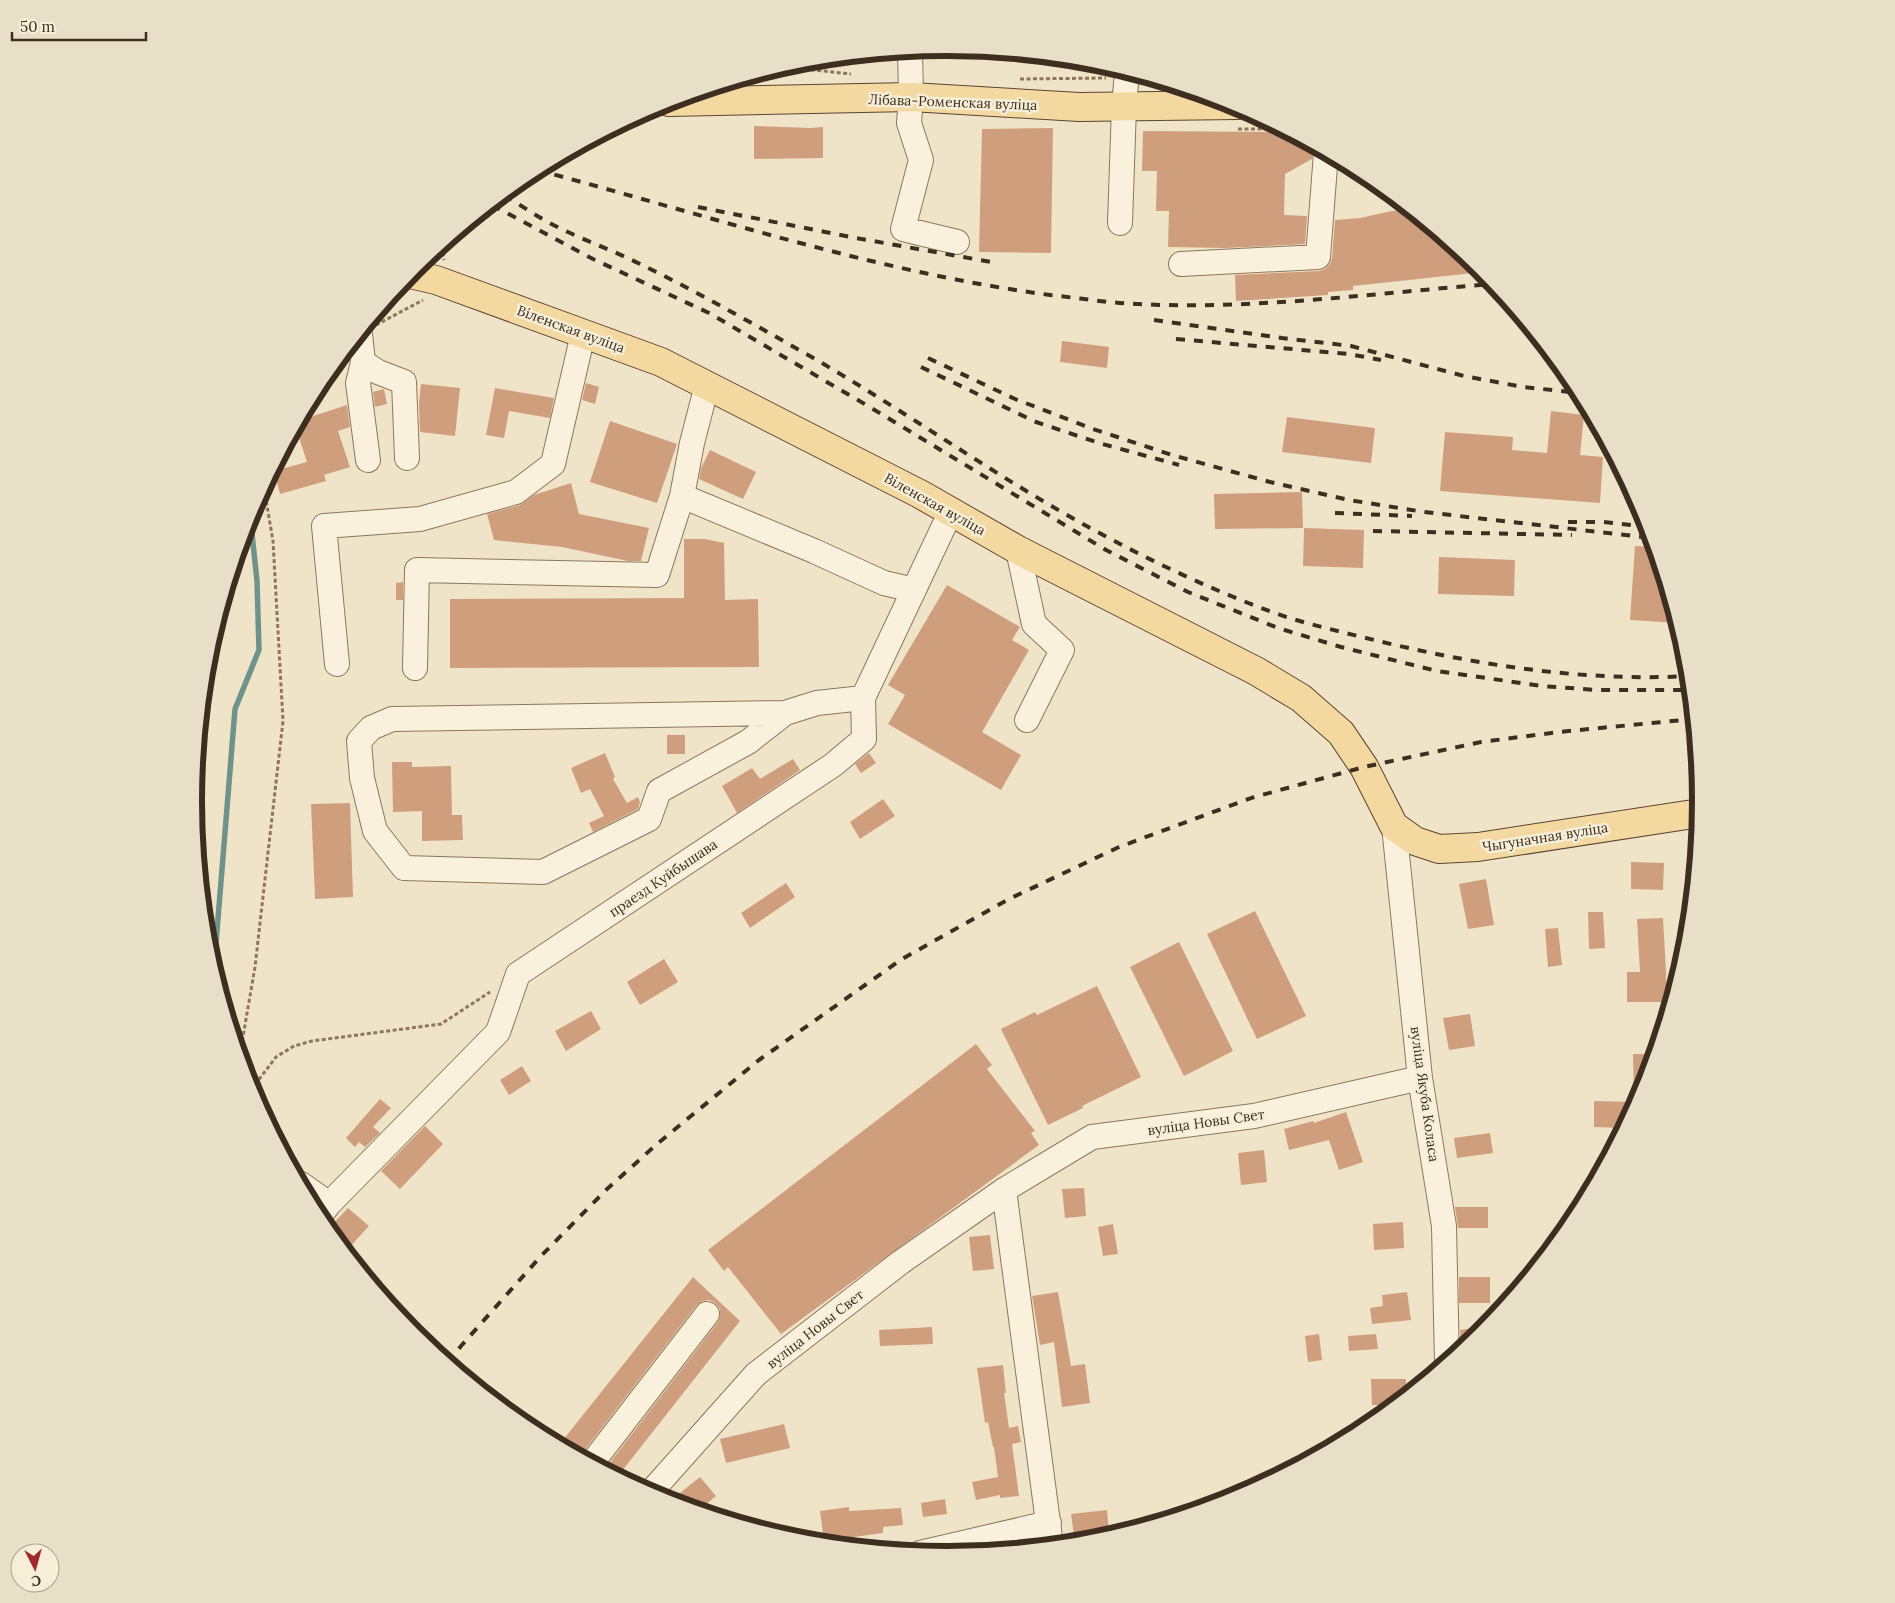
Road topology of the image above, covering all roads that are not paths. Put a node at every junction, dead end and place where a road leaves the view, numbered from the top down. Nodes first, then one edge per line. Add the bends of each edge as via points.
1 (910, 58) edge
2 (1126, 79) edge
3 (911, 97) junction
4 (693, 102) edge
5 (1212, 105) edge
6 (1124, 106) junction
7 (1326, 159) edge
8 (1120, 223) dead end
9 (957, 242) dead end
10 (1181, 264) dead end
11 (420, 276) edge
12 (583, 334) junction
13 (365, 337) edge
14 (363, 362) junction
15 (706, 385) junction
16 (407, 458) dead end
17 (368, 460) dead end
18 (682, 496) junction
19 (952, 511) junction
20 (1018, 550) junction
21 (914, 590) junction
22 (336, 664) dead end
23 (416, 668) dead end
24 (863, 698) junction
25 (785, 713) junction
26 (1027, 720) dead end
27 (1692, 814) edge
28 (1394, 826) junction
29 (1420, 1078) junction
30 (1004, 1190) junction
31 (324, 1210) edge
32 (707, 1314) dead end
33 (1447, 1354) edge
34 (596, 1458) edge
35 (655, 1487) edge
36 (1050, 1534) edge
37 (966, 1546) edge

1 - 3 street
2 - 6 street
3 - 4 main road, Лібава-Роменская вуліца
3 - 6 main road, Лібава-Роменская вуліца via 1079,107
3 - 9 street via 910,123 920,160 903,229
5 - 6 main road, Лібава-Роменская вуліца
6 - 8 street
7 - 10 street via 1318,257
11 - 12 main road, Віленская вуліца
12 - 15 main road, Віленская вуліца via 661,362
12 - 22 street via 553,464 516,492 420,519 324,526
13 - 14 street
14 - 16 street via 404,382
14 - 17 street via 358,383
15 - 18 street
15 - 19 main road, Віленская вуліца
18 - 21 street via 884,583
18 - 23 street via 657,575 417,570
19 - 20 main road, Віленская вуліца
19 - 21 street, праезд Куйбышава
20 - 26 street via 1034,624 1062,650
20 - 28 main road, Віленская вуліца via 1256,671 1301,698 1341,733 1364,767
21 - 24 street, праезд Куйбышава
24 - 25 street via 817,703
24 - 31 street, праезд Куйбышава via 864,739 833,765 518,974 498,1032
25 - 25 street via 748,742 659,791 648,819 543,872 404,868 375,831 362,778 359,741 371,728 392,719
27 - 28 main road, Чыгуначная вуліца via 1458,848 1439,848 1415,841
28 - 29 street, вуліца Якуба Коласа
29 - 30 street, вуліца Новы Свет via 1254,1116 1092,1138
29 - 33 street, вуліца Якуба Коласа via 1444,1226
30 - 35 street, вуліца Новы Свет via 901,1262 756,1374
30 - 36 street
32 - 34 street
36 - 37 street

